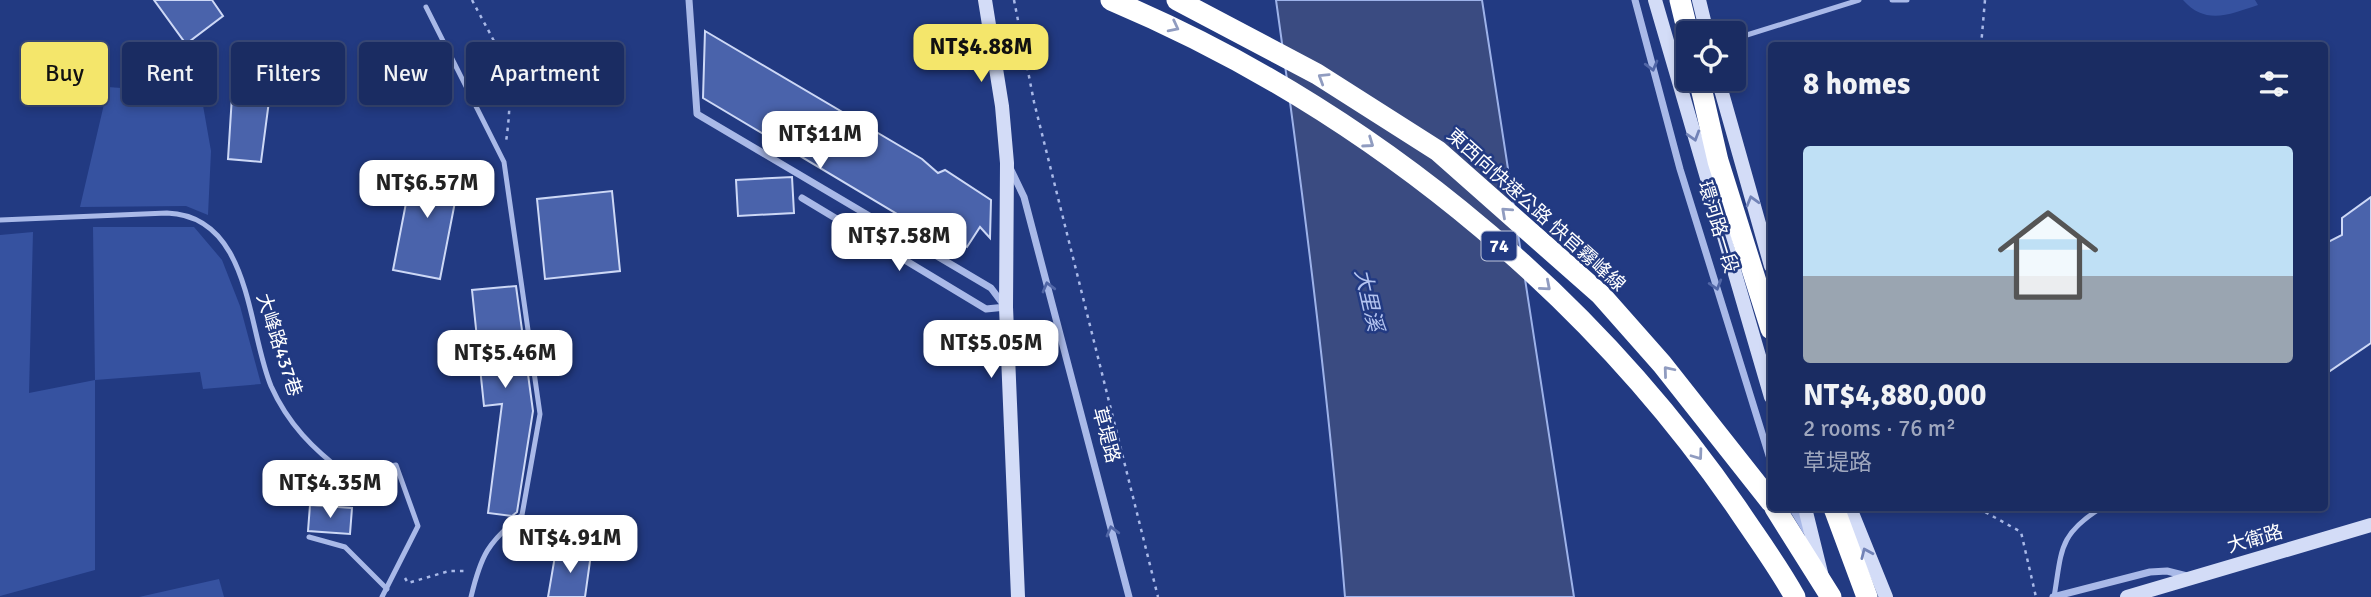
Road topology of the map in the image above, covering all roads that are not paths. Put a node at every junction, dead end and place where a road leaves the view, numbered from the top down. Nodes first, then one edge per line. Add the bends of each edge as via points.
1 (690, 0) edge
2 (985, 0) edge
3 (1111, 0) edge
4 (1177, 0) edge
5 (1635, 0) edge
6 (1655, 0) edge
7 (1680, 0) edge
8 (1699, 0) edge
9 (1859, 0) edge
10 (1892, 0) edge
11 (1907, 0) edge
12 (426, 6) dead end
13 (1685, 21) edge
14 (1704, 21) edge
15 (1746, 35) edge
16 (1702, 91) edge
17 (1721, 91) edge
18 (1007, 163) junction
19 (802, 198) dead end
20 (0, 220) edge
21 (1768, 255) edge
22 (1006, 307) junction
23 (1768, 319) edge
24 (1768, 387) edge
25 (1768, 452) edge
26 (1768, 498) edge
27 (1777, 511) edge
28 (1794, 511) edge
29 (1806, 511) edge
30 (1835, 511) edge
31 (1851, 511) edge
32 (2096, 511) edge
33 (2371, 525) edge
34 (309, 537) dead end
35 (1817, 548) junction
36 (2191, 578) junction
37 (387, 589) junction
38 (382, 597) edge
39 (471, 597) edge
40 (1018, 597) edge
41 (1129, 597) edge
42 (1795, 597) edge
43 (1829, 597) edge
44 (1867, 597) edge
45 (1886, 597) edge
46 (2054, 597) edge
47 (2127, 597) edge

1 - 22 street via 697,114 992,288
2 - 18 street, 草堤路
3 -> 42 highway, 74 via 1167,23 1306,98 1420,179 1570,307 1683,433
26 -> 4 highway, 東西向快速公路 快官霧峰線 / 74 via 1601,295 1438,151 1317,74
5 -> 25 street, 環河路一段 via 1680,169
6 -> 24 street, 環河路一段
7 - 13 highway
8 - 14 street
9 - 15 lane
10 - 11 lane
12 - 39 lane via 504,162 540,414 523,515 494,537 477,571
16 - 23 highway via 1718,161
21 -> 17 street, 環河路一段
18 - 22 street, 草堤路
41 -> 18 street, 草堤路 via 1024,197
19 - 22 street via 986,309
20 - 37 lane, 大峰路437巷 via 167,213 187,214 209,225 222,239 251,303 270,383 303,438 346,474 396,465 418,526
22 - 40 street, 草堤路
27 - 43 highway
28 - 35 street
29 - 35 street
30 - 44 highway
45 -> 31 street
32 - 46 lane via 2078,522 2063,542
33 - 36 street, 大衛路
34 - 37 lane via 345,547
35 - 43 street
36 - 46 street via 2150,572
36 - 47 street, 大衛路
37 - 38 lane, 大峰路437巷

